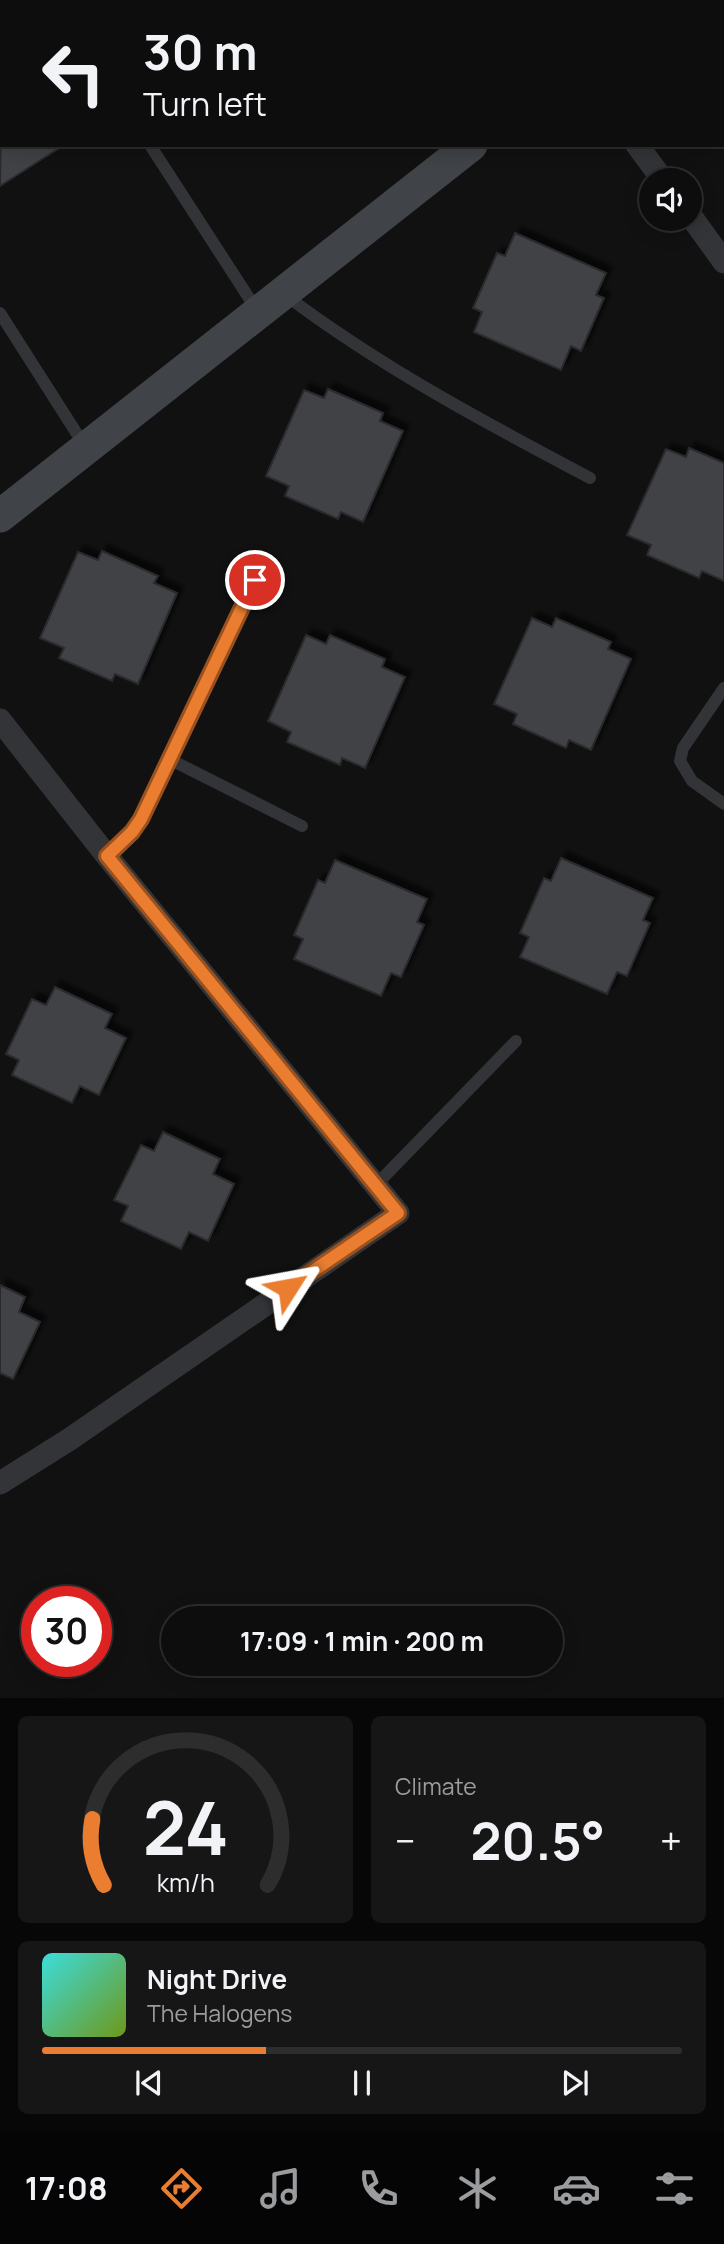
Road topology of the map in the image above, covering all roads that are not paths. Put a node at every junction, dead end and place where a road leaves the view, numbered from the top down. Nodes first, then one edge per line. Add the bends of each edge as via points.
1 (152, 147) edge
2 (468, 147) edge
3 (638, 147) edge
4 (654, 168) edge
5 (702, 231) edge
6 (724, 262) edge
7 (271, 303) junction
8 (0, 313) edge
9 (86, 448) junction
10 (590, 478) dead end
11 (0, 516) edge
12 (255, 580) dead end
13 (724, 688) edge
14 (0, 720) edge
15 (169, 759) junction
16 (724, 804) edge
17 (302, 826) dead end
18 (107, 856) junction
19 (516, 1041) dead end
20 (376, 1185) junction
21 (0, 1483) edge

1 - 7 lane
2 - 7 street
3 - 4 street
5 - 6 street
7 - 9 street
7 - 10 lane via 326,326 460,408
8 - 9 lane
9 - 11 street
12 - 15 lane
13 - 16 lane via 683,748 680,761 692,781
14 - 18 street
15 - 17 lane
15 - 18 lane via 137,825
18 - 20 street
19 - 20 lane
20 - 21 street via 398,1213

